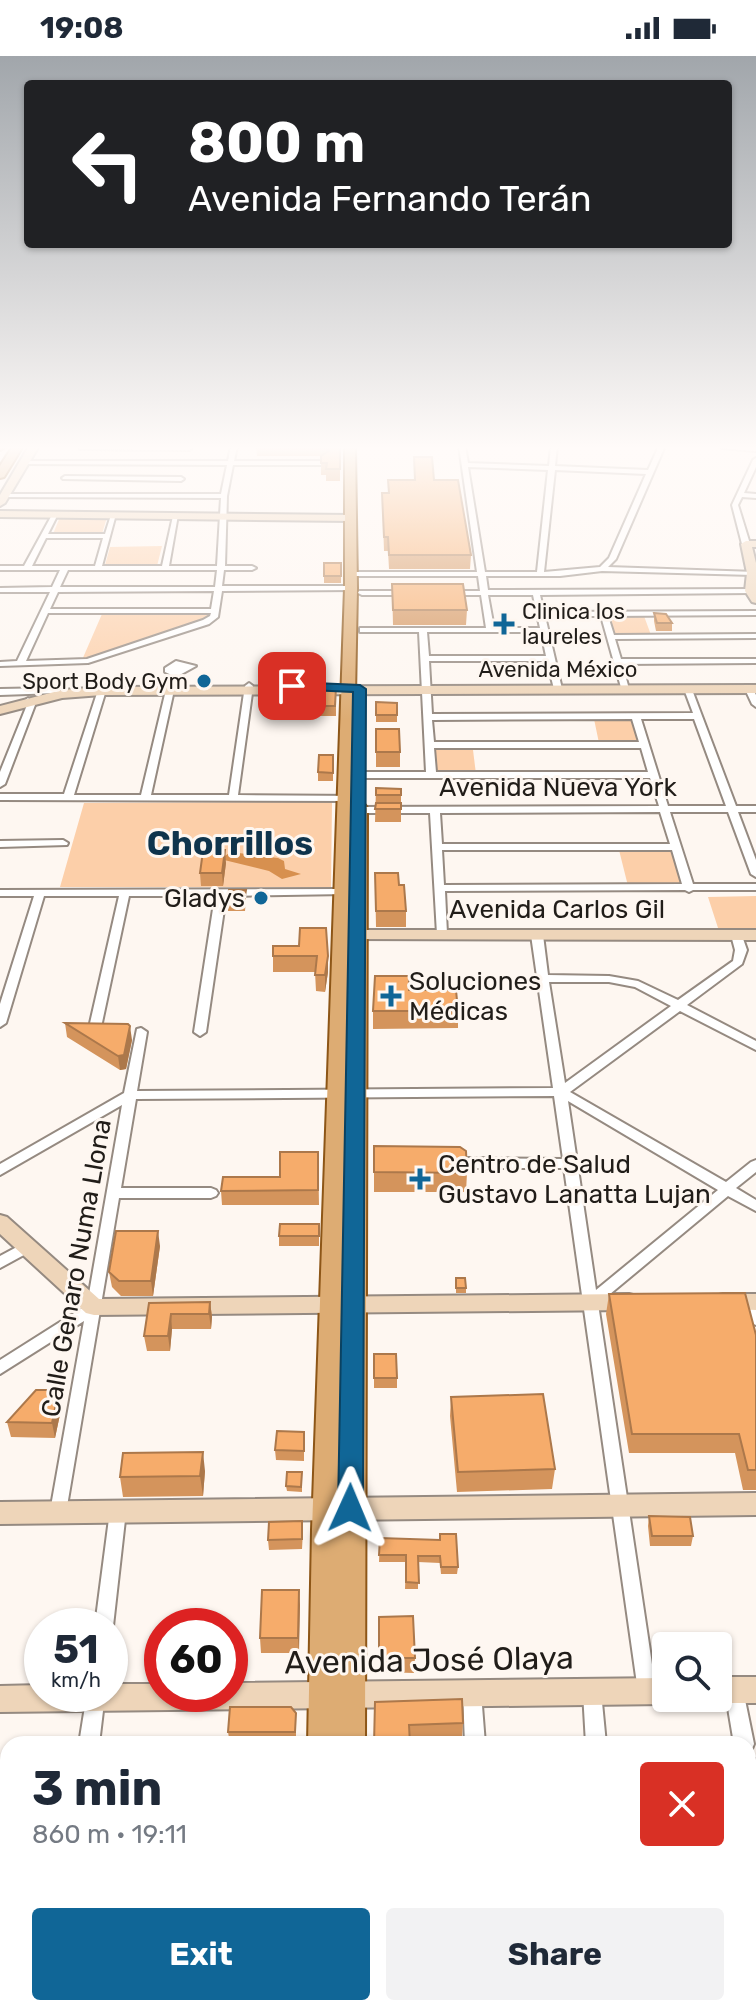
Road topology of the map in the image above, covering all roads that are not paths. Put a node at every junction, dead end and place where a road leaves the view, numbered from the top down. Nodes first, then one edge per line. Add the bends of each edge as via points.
1 (42, 537) edge
2 (108, 537) edge
3 (171, 537) edge
4 (223, 537) edge
5 (353, 537) edge
6 (358, 537) edge
7 (475, 537) edge
8 (544, 537) edge
9 (622, 537) edge
10 (751, 544) edge
11 (0, 568) edge
12 (27, 568) junction
13 (65, 568) junction
14 (98, 568) junction
15 (165, 568) junction
16 (221, 568) junction
17 (252, 568) dead end
18 (602, 569) junction
19 (753, 573) junction
20 (481, 574) junction
21 (540, 574) junction
22 (356, 582) junction
23 (218, 589) junction
24 (55, 590) junction
25 (1, 592) edge
26 (411, 593) edge
27 (441, 593) edge
28 (484, 593) junction
29 (536, 593) junction
30 (754, 595) edge
31 (45, 611) junction
32 (216, 611) junction
33 (756, 613) edge
34 (541, 614) junction
35 (604, 614) junction
36 (363, 630) junction
37 (423, 630) junction
38 (490, 630) junction
39 (545, 630) junction
40 (756, 636) edge
41 (611, 637) junction
42 (551, 658) junction
43 (426, 659) junction
44 (756, 661) edge
45 (617, 662) junction
46 (0, 664) edge
47 (20, 664) junction
48 (171, 683) junction
49 (249, 688) junction
50 (103, 689) junction
51 (354, 689) junction
52 (427, 689) junction
53 (558, 689) junction
54 (625, 689) junction
55 (688, 689) junction
56 (753, 689) edge
57 (54, 691) junction
58 (0, 692) edge
59 (28, 701) junction
60 (756, 704) edge
61 (0, 708) edge
62 (698, 716) junction
63 (429, 717) junction
64 (636, 717) junction
65 (430, 745) junction
66 (645, 745) junction
67 (360, 775) junction
68 (431, 775) junction
69 (654, 775) junction
70 (0, 784) edge
71 (0, 797) edge
72 (68, 797) junction
73 (145, 798) junction
74 (233, 799) junction
75 (353, 805) junction
76 (435, 809) junction
77 (665, 809) junction
78 (732, 809) junction
79 (756, 809) edge
80 (63, 843) dead end
81 (0, 844) edge
82 (437, 847) junction
83 (677, 847) junction
84 (756, 874) edge
85 (756, 887) edge
86 (440, 888) junction
87 (689, 889) junction
88 (125, 892) junction
89 (221, 892) junction
90 (343, 892) junction
91 (0, 893) edge
92 (40, 893) junction
93 (442, 934) junction
94 (357, 935) junction
95 (537, 935) junction
96 (737, 935) junction
97 (756, 935) edge
98 (544, 978) junction
99 (679, 1005) junction
100 (0, 1023) edge
101 (94, 1032) edge
102 (141, 1032) dead end
103 (200, 1032) dead end
104 (756, 1046) edge
105 (561, 1092) junction
106 (346, 1094) junction
107 (130, 1095) junction
108 (468, 1163) edge
109 (571, 1164) junction
110 (756, 1165) edge
111 (0, 1170) edge
112 (727, 1190) junction
113 (114, 1193) junction
114 (211, 1193) dead end
115 (756, 1206) edge
116 (0, 1222) edge
117 (28, 1246) junction
118 (0, 1263) edge
119 (591, 1302) junction
120 (649, 1302) edge
121 (708, 1302) edge
122 (341, 1306) junction
123 (94, 1307) junction
124 (754, 1308) edge
125 (0, 1368) edge
126 (756, 1504) edge
127 (620, 1505) junction
128 (338, 1508) junction
129 (118, 1511) junction
130 (58, 1512) junction
131 (0, 1513) edge
132 (106, 1608) edge
133 (652, 1670) edge
134 (736, 1690) edge
135 (652, 1691) edge
136 (592, 1692) junction
137 (472, 1693) junction
138 (337, 1695) junction
139 (128, 1696) edge
140 (24, 1698) edge
141 (0, 1699) edge
142 (93, 1712) edge
143 (90, 1736) edge
144 (326, 1736) edge
145 (347, 1736) edge
146 (475, 1736) edge
147 (595, 1736) edge
148 (743, 1736) edge

1 - 12 street
2 - 14 street
3 - 15 street
4 - 16 street
5 - 22 main road
6 - 22 main road
7 - 20 street
8 - 21 street
9 - 18 street
10 - 19 street
11 - 12 street
12 - 13 street
13 - 14 street
13 - 24 street
14 - 15 street
15 - 16 street
16 - 17 street
16 - 23 street
18 - 19 street
18 - 21 street
19 - 30 street
20 - 21 street
20 - 22 street
20 - 28 street
22 - 23 street
22 - 26 street
22 - 36 main road
22 - 51 main road
23 - 24 street
23 - 32 street
24 - 25 street
24 - 31 street
27 - 28 street
28 - 29 street
28 - 38 street
29 - 30 street
29 - 34 street
31 - 32 street
31 - 47 street
32 - 47 street via 206,622 104,657
33 - 35 street
34 - 35 street
34 - 39 street
35 - 41 street
36 - 37 street
36 - 51 main road
37 - 38 street
37 - 43 street
38 - 39 street
39 - 42 street
40 - 41 street
41 - 45 street
42 - 43 street
42 - 53 street
43 - 52 street
44 - 45 street
45 - 54 street
46 - 47 street
48 - 49 street, Avenida México
48 - 50 street, Avenida México
48 - 73 street
49 - 51 street, Avenida México
49 - 74 street
50 - 57 street
50 - 59 street
50 - 72 street
51 - 52 street, Avenida México
51 - 67 main road
51 - 75 main road
52 - 53 street, Avenida México
52 - 63 street
53 - 54 street, Avenida México
54 - 55 street, Avenida México
55 - 56 street, Avenida México
55 - 62 street
56 - 60 street
57 - 58 street
57 - 61 street
59 - 61 street
59 - 70 street via 31,705
62 - 64 street
62 - 78 street
63 - 64 street
63 - 65 street
64 - 66 street
65 - 66 street
65 - 68 street
66 - 69 street
67 - 68 street
67 - 75 main road
68 - 69 street
69 - 77 street
71 - 72 street, Avenida Nueva York
72 - 73 street, Avenida Nueva York
73 - 74 street, Avenida Nueva York
74 - 75 street, Avenida Nueva York
75 - 76 street, Avenida Nueva York
75 - 90 main road
75 - 94 main road
76 - 77 street, Avenida Nueva York
76 - 82 street
77 - 78 street, Avenida Nueva York
77 - 83 street
78 - 79 street, Avenida Nueva York
78 - 84 street
80 - 81 street
82 - 83 street
82 - 86 street
83 - 87 street
85 - 87 street
86 - 87 street
86 - 93 street
88 - 89 street
88 - 92 street
88 - 101 street
89 - 90 street
89 - 103 street
90 - 106 main road
91 - 92 street
92 - 100 street
93 - 94 street, Avenida Carlos Gil
93 - 95 street, Avenida Carlos Gil
94 - 106 main road
95 - 96 street, Avenida Carlos Gil
95 - 98 street
96 - 97 street, Avenida Carlos Gil
96 - 99 street via 738,962
98 - 99 street via 625,980
98 - 105 street
99 - 104 street
99 - 105 street
102 - 107 street, Calle Genaro Numa Llona
105 - 106 street
105 - 109 street
105 - 112 street
106 - 107 street
106 - 122 main road
107 - 111 street
107 - 113 street, Calle Genaro Numa Llona
108 - 109 street
109 - 119 street
110 - 112 street
112 - 115 street
112 - 119 street
113 - 114 street
113 - 123 street, Calle Genaro Numa Llona
116 - 117 street
117 - 118 street
117 - 123 street
119 - 120 street
119 - 122 street
119 - 127 street
121 - 124 street
122 - 123 street
122 - 128 main road
123 - 125 street
123 - 130 street, Calle Genaro Numa Llona
126 - 127 street
127 - 128 street
127 - 133 street
128 - 129 street
128 - 138 main road
129 - 130 street
129 - 132 street
130 - 131 street
134 - 148 street
135 - 136 street, Avenida José Olaya
136 - 137 street, Avenida José Olaya
136 - 147 street
137 - 138 street, Avenida José Olaya
137 - 146 street
138 - 139 street, Avenida José Olaya
138 - 144 main road
138 - 145 main road
140 - 141 street, Avenida José Olaya
142 - 143 street

